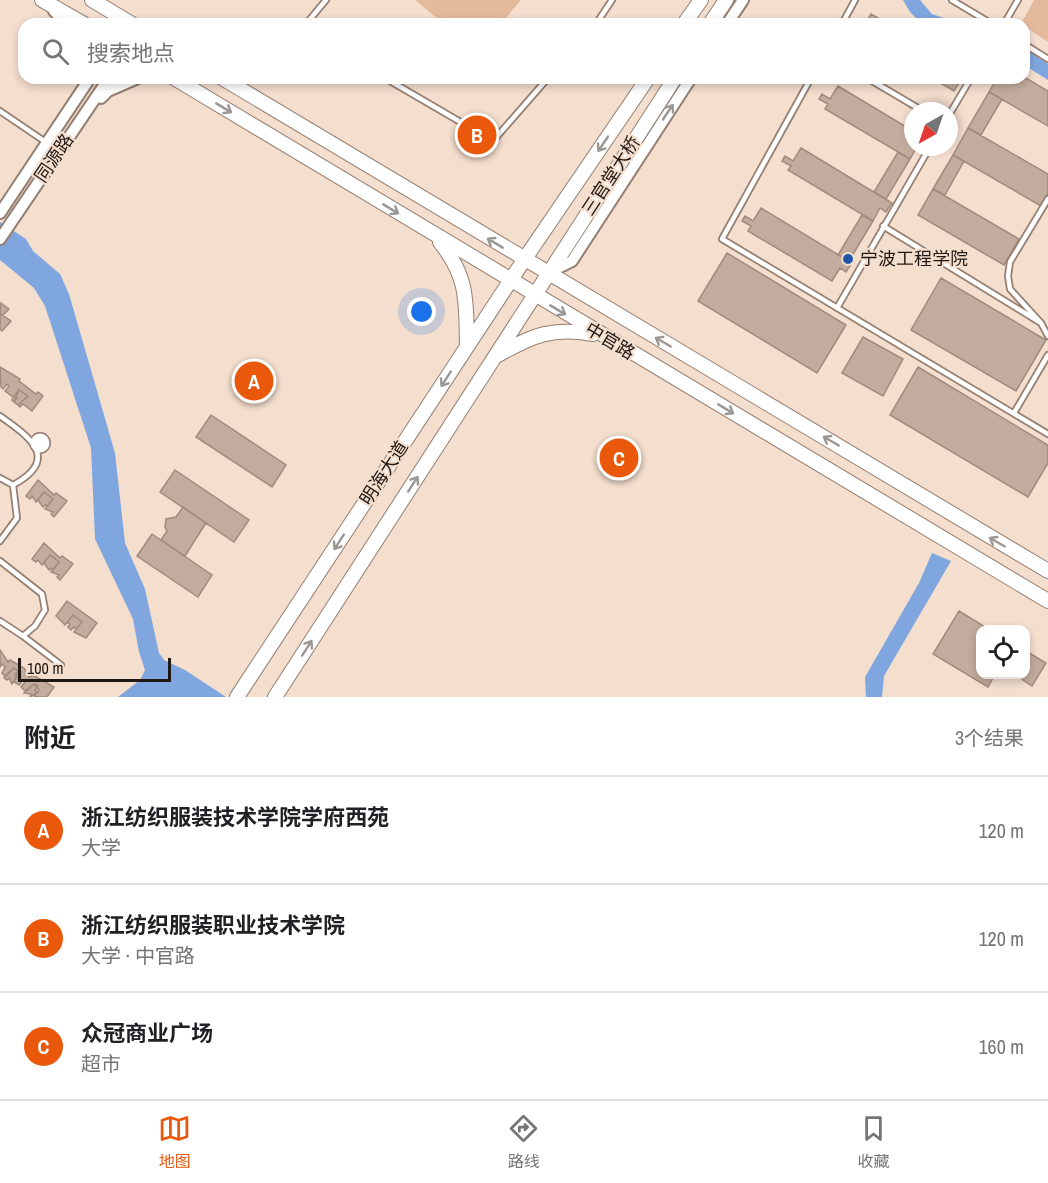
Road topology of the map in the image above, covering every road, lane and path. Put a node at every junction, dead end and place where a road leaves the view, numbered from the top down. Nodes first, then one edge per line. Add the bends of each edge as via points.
1 (43, 0) edge
2 (92, 0) edge
3 (326, 0) edge
4 (612, 0) edge
5 (701, 0) edge
6 (726, 0) edge
7 (743, 0) edge
8 (855, 0) edge
9 (952, 0) edge
10 (1018, 0) edge
11 (61, 18) edge
12 (74, 18) edge
13 (121, 18) edge
14 (311, 18) edge
15 (600, 18) edge
16 (688, 18) edge
17 (714, 18) edge
18 (731, 18) edge
19 (845, 18) edge
20 (982, 18) edge
21 (1008, 18) edge
22 (1030, 48) edge
23 (1048, 58) edge
24 (77, 84) edge
25 (86, 84) edge
26 (105, 84) edge
27 (124, 84) edge
28 (183, 84) edge
29 (232, 84) edge
30 (396, 84) edge
31 (544, 84) edge
32 (644, 84) edge
33 (671, 84) edge
34 (687, 84) edge
35 (808, 84) edge
36 (877, 84) edge
37 (968, 84) edge
38 (908, 102) edge
39 (957, 102) edge
40 (70, 108) junction
41 (0, 111) edge
42 (84, 116) junction
43 (46, 143) junction
44 (925, 156) edge
45 (1048, 200) edge
46 (0, 213) edge
47 (883, 226) junction
48 (433, 234) junction
49 (0, 239) edge
50 (524, 260) junction
51 (547, 274) junction
52 (512, 281) junction
53 (534, 296) junction
54 (837, 308) junction
55 (1041, 323) junction
56 (600, 335) junction
57 (1048, 336) edge
58 (467, 347) junction
59 (1048, 355) edge
60 (494, 358) junction
61 (1014, 413) junction
62 (0, 416) edge
63 (1048, 434) edge
64 (0, 478) edge
65 (13, 484) junction
66 (0, 541) edge
67 (0, 561) edge
68 (1048, 571) edge
69 (1048, 601) edge
70 (0, 621) edge
71 (23, 636) junction
72 (61, 665) dead end
73 (240, 692) edge
74 (275, 697) edge

1 - 11 street
1 - 12 main road
2 - 13 main road
3 - 14 lane
4 - 15 lane
5 - 16 main road
6 - 17 main road
7 - 18 street
8 - 19 lane
9 - 20 lane
10 - 21 lane
22 - 23 lane
24 - 40 street
25 - 40 street, 同源路
26 - 42 street, 同源路
27 - 42 street via 108,91
28 -> 48 main road, 中官路
50 -> 29 main road, 中官路
30 - 31 lane via 493,141
32 -> 50 main road, 三官堂大桥
33 - 51 main road, 三官堂大桥
51 -> 34 street via 572,261
35 - 54 lane via 722,239
36 - 38 lane
37 - 39 lane
40 - 43 street, 同源路
41 - 43 lane
42 - 49 street, 同源路
43 - 46 street, 同源路
44 - 47 lane
45 - 55 lane via 1010,262 1008,276 1010,290
47 - 54 lane
47 - 55 lane
48 - 52 main road, 中官路
48 - 58 main road via 455,261 464,286
50 - 51 main road, 中官路
50 - 52 main road, 明海大道
51 - 53 main road, 明海大道
68 -> 51 main road, 中官路
52 - 53 main road, 中官路
52 - 58 main road, 明海大道
53 -> 56 main road, 中官路
53 - 60 main road, 明海大道
54 - 61 lane
55 - 57 lane
56 - 60 main road via 550,331 524,340
56 -> 69 main road, 中官路
58 -> 73 main road, 明海大道
59 - 61 lane
74 -> 60 main road, 明海大道
61 - 63 lane
62 - 65 lane via 29,436 38,455 36,470
64 - 65 lane
65 - 66 lane via 16,518
67 - 71 lane via 42,594 45,610
70 - 71 lane
71 - 72 lane

